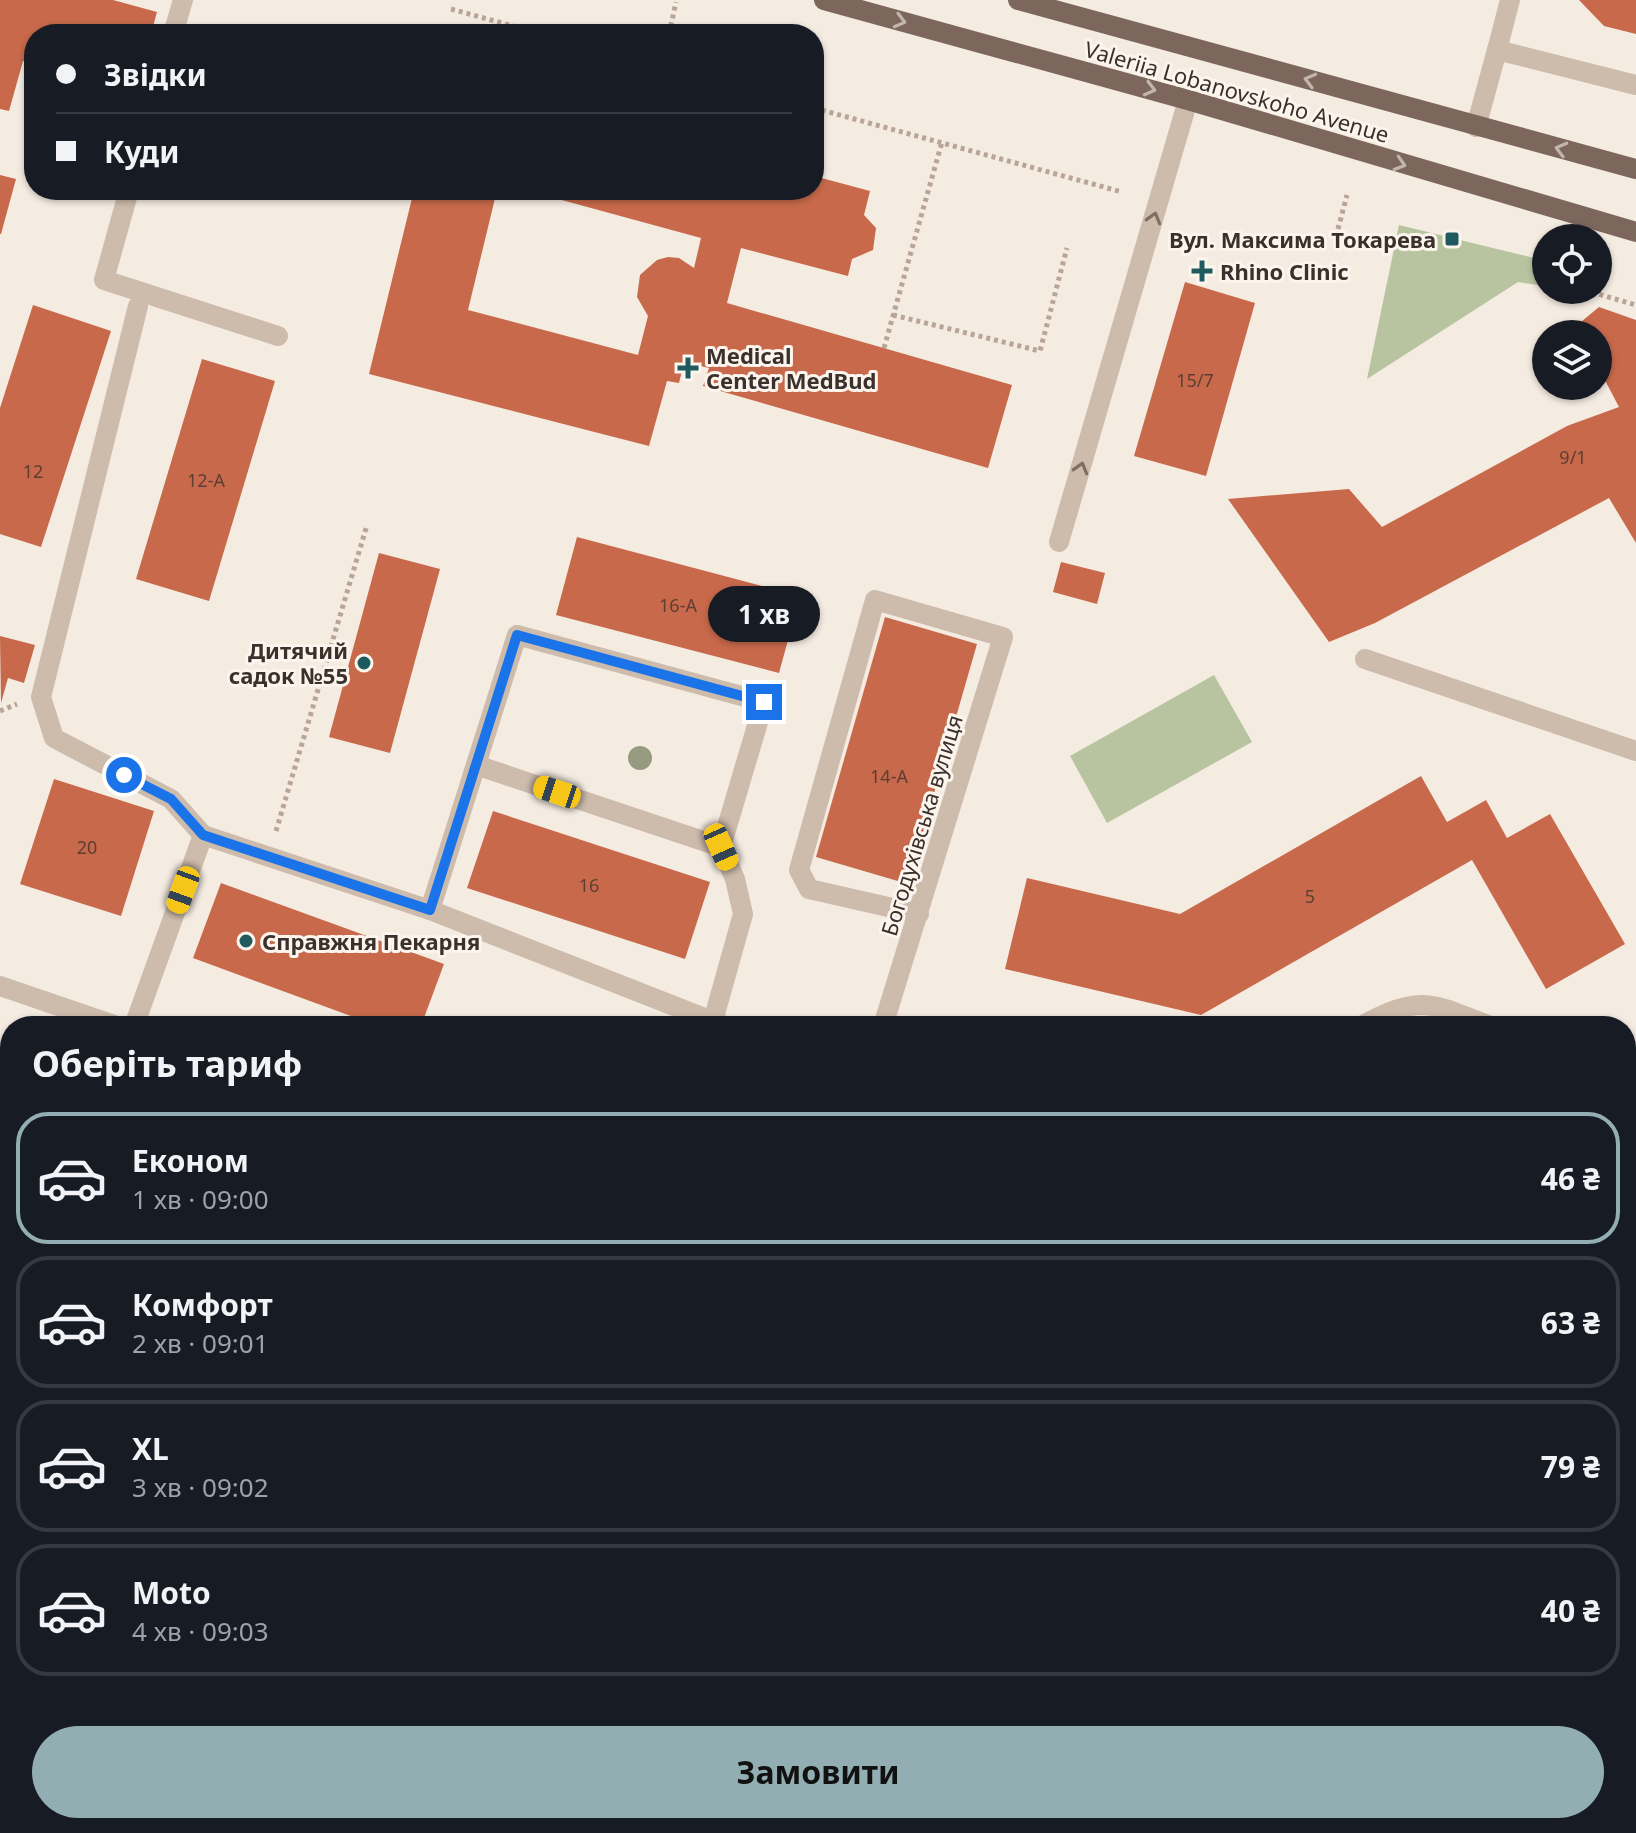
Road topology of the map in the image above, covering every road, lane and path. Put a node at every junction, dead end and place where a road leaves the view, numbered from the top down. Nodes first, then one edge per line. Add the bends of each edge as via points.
1 (183, 0) edge
2 (824, 0) edge
3 (1018, 0) edge
4 (1510, 0) edge
5 (676, 2) edge
6 (1052, 4) edge
7 (451, 9) dead end
8 (176, 24) edge
9 (506, 24) edge
10 (671, 24) edge
11 (1497, 50) junction
12 (1636, 85) edge
13 (1188, 100) junction
14 (824, 111) edge
15 (1476, 127) junction
16 (942, 142) junction
17 (1636, 169) edge
18 (1122, 192) dead end
19 (1347, 195) dead end
20 (126, 200) edge
21 (1338, 229) dead end
22 (1636, 232) edge
23 (1067, 248) dead end
24 (1612, 298) edge
25 (1636, 305) edge
26 (138, 306) dead end
27 (893, 315) junction
28 (278, 336) dead end
29 (884, 348) dead end
30 (367, 525) dead end
31 (1059, 542) dead end
32 (1365, 659) dead end
33 (1636, 751) edge
34 (476, 765) junction
35 (203, 835) junction
36 (721, 847) junction
37 (268, 856) junction
38 (430, 910) junction
39 (919, 914) junction
40 (0, 986) edge
41 (88, 1016) edge
42 (138, 1016) edge
43 (699, 1016) edge
44 (721, 1016) edge
45 (886, 1016) edge
46 (1379, 1016) edge
47 (1465, 1016) edge

1 - 8 street
2 -> 13 main road, Valeriia Lobanovskoho Avenue
3 - 6 main road, Valeriia Lobanovskoho Avenue
4 - 11 street
5 - 10 path
15 -> 6 main road, Valeriia Lobanovskoho Avenue
7 - 9 path
11 - 12 street
11 - 15 street
13 -> 22 main road, Valeriia Lobanovskoho Avenue
31 -> 13 street
14 - 16 path
17 -> 15 main road, Valeriia Lobanovskoho Avenue
16 - 18 path
16 - 27 path
19 - 21 path
20 - 28 street via 104,280
23 - 27 path via 1040,351
24 - 25 path
26 - 35 street via 41,697 54,738 171,799
27 - 29 path
30 - 37 path
32 - 33 street
34 - 36 street
34 - 36 street via 517,635 764,702
34 - 38 street
35 - 37 street
35 - 42 street
36 - 44 street via 743,914
37 - 38 street
38 - 43 street
39 - 39 street, Богодухівська вулиця via 809,889 799,870 875,600 1003,637
39 - 45 street, Богодухівська вулиця
40 - 41 street
46 - 47 street via 1394,1008 1434,1004

